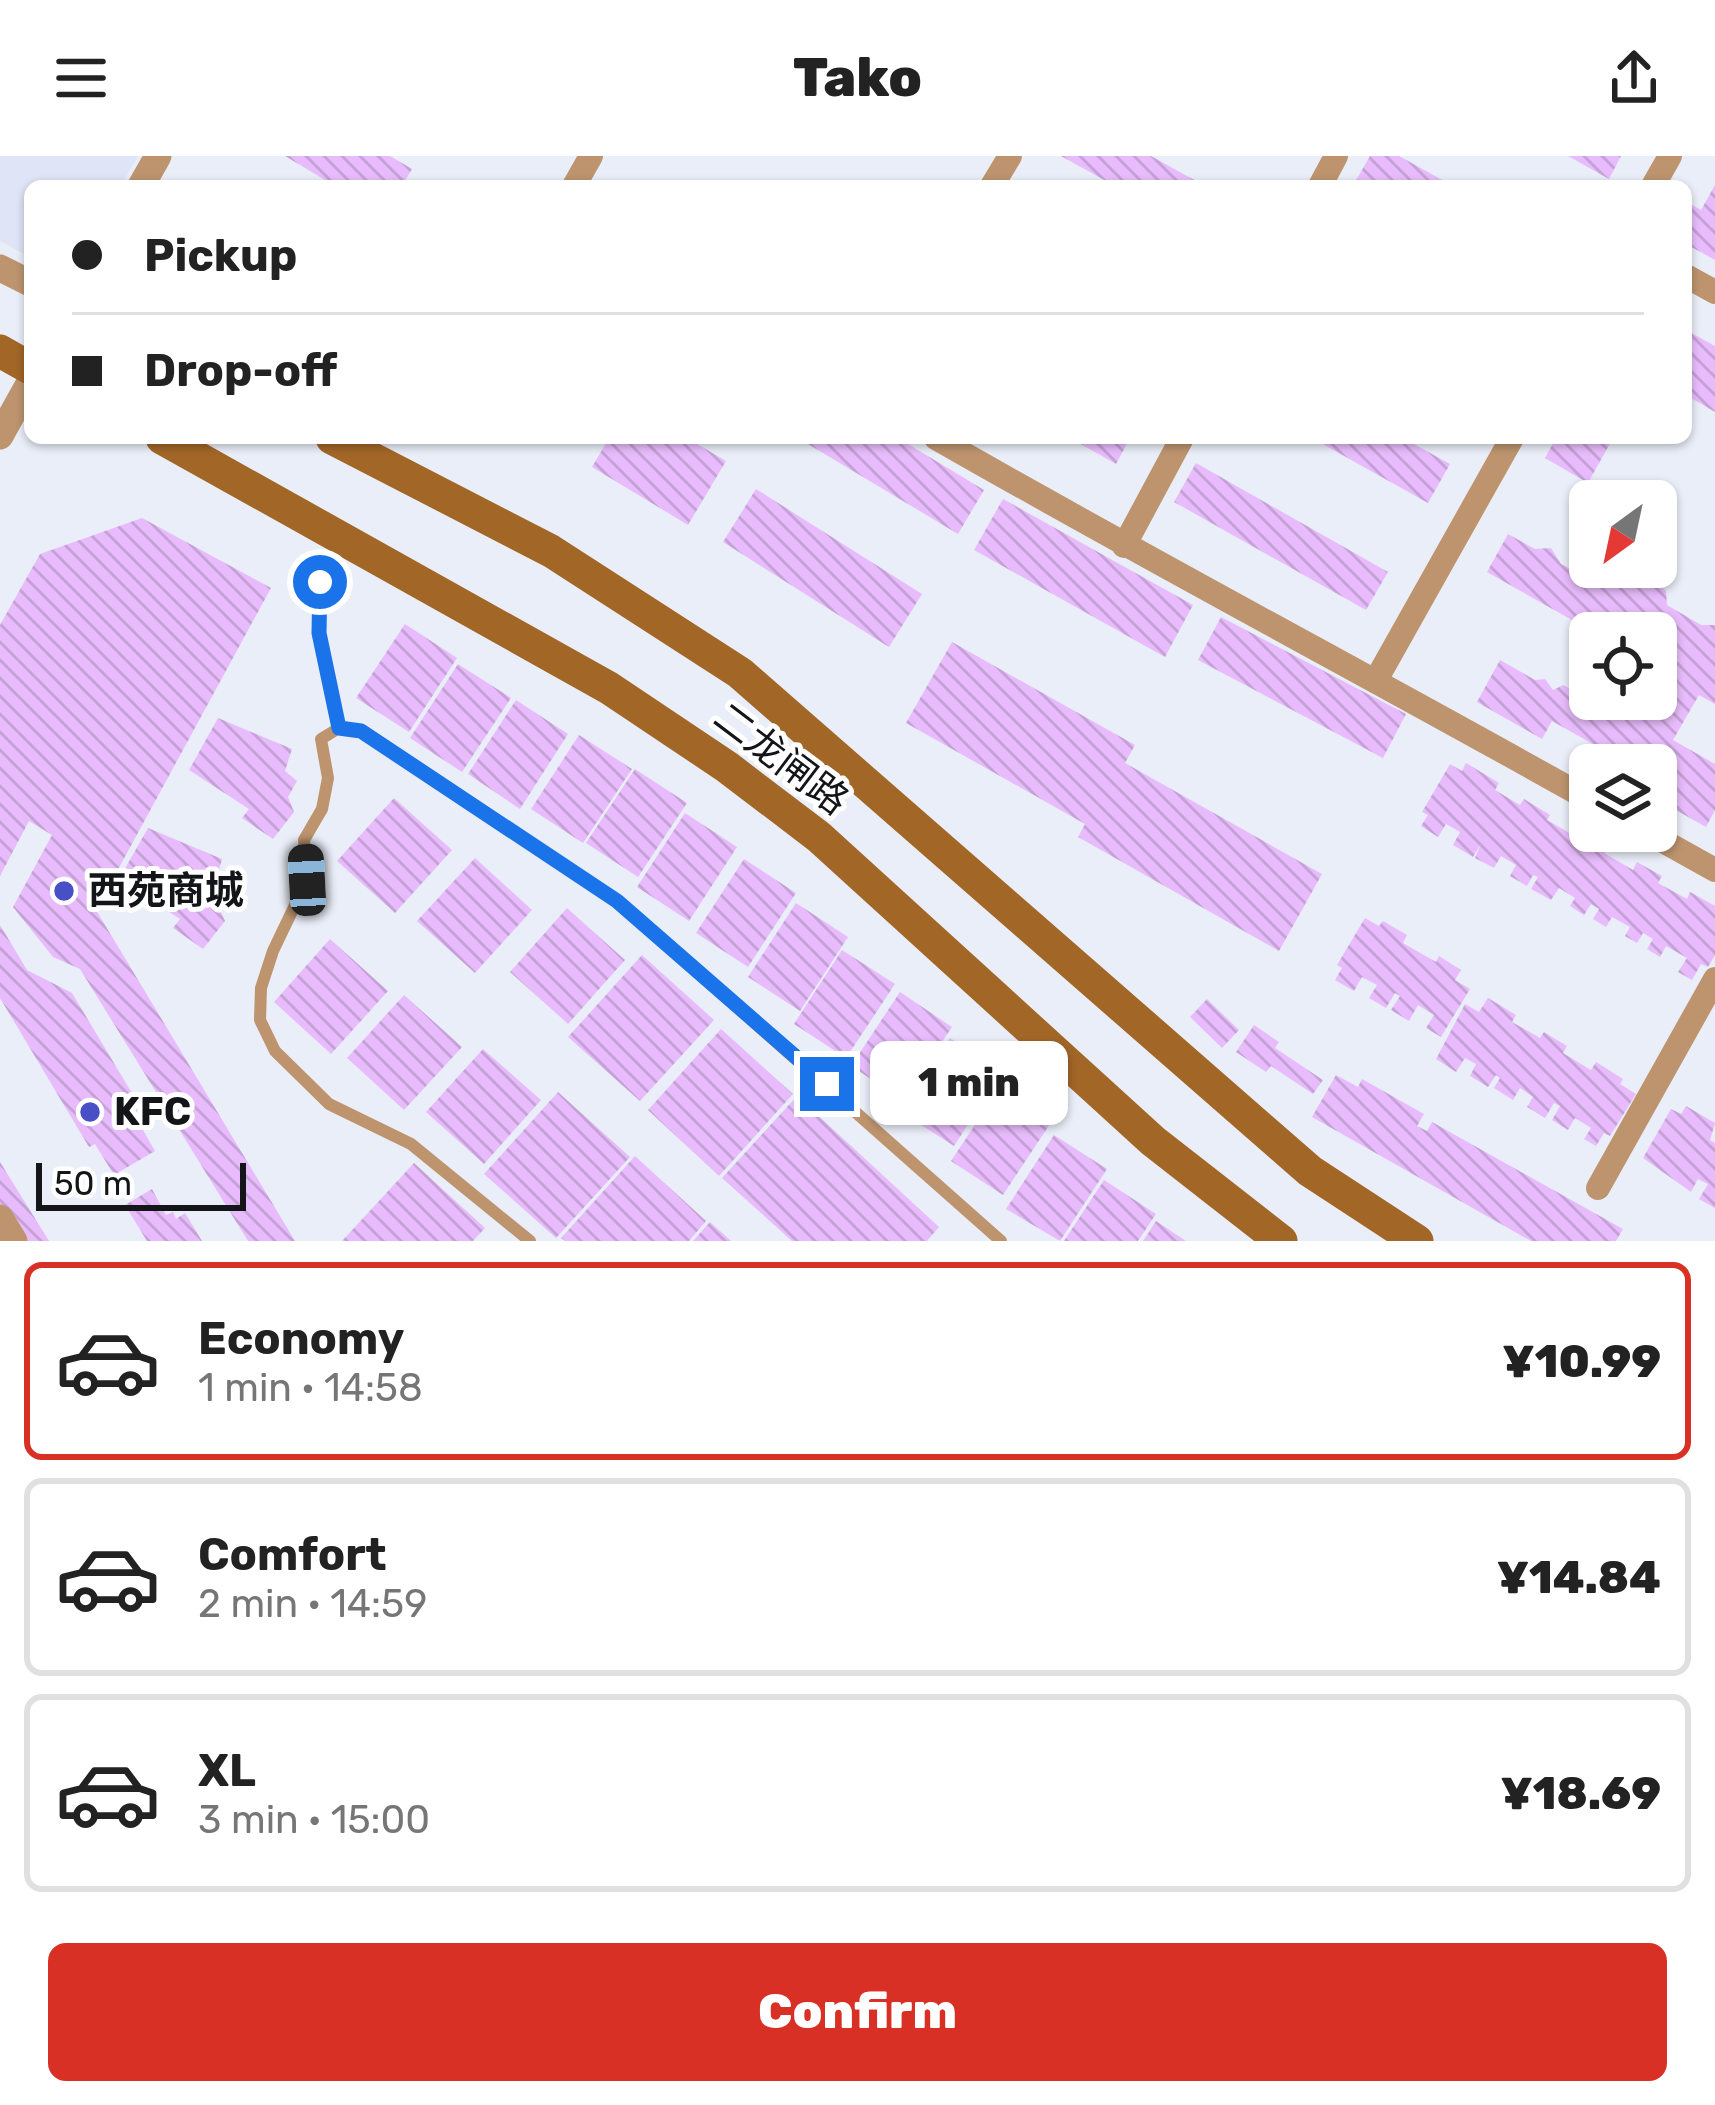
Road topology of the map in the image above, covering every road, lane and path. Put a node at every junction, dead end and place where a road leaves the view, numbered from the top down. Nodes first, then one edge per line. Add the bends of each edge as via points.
1 (24, 393) edge
2 (0, 436) edge
3 (173, 444) edge
4 (344, 444) edge
5 (946, 444) edge
6 (1180, 444) edge
7 (1509, 444) edge
8 (343, 539) junction
9 (1124, 546) junction
10 (1376, 680) junction
11 (339, 728) junction
12 (1569, 788) edge
13 (1677, 849) edge
14 (1715, 870) edge
15 (1715, 980) edge
16 (1598, 1188) dead end
17 (0, 1218) edge
18 (14, 1241) edge
19 (530, 1241) edge
20 (1001, 1241) edge
21 (1281, 1241) edge
22 (1417, 1241) edge

1 - 2 street
3 - 8 main road, 二龙闸路
4 - 22 main road, 二龙闸路 via 551,551 740,673 1310,1171
5 - 9 street
6 - 9 street
7 - 10 street
8 - 11 lane via 320,582 319,633
8 - 21 main road, 二龙闸路 via 609,688 727,767 819,837 1153,1141
9 - 10 street
10 - 12 street
11 - 19 lane via 321,739 328,778 304,839 307,880 273,951 260,1020 275,1051 329,1104 411,1144
11 - 20 lane via 361,731 617,901
13 - 14 street
15 - 16 street
17 - 18 street

